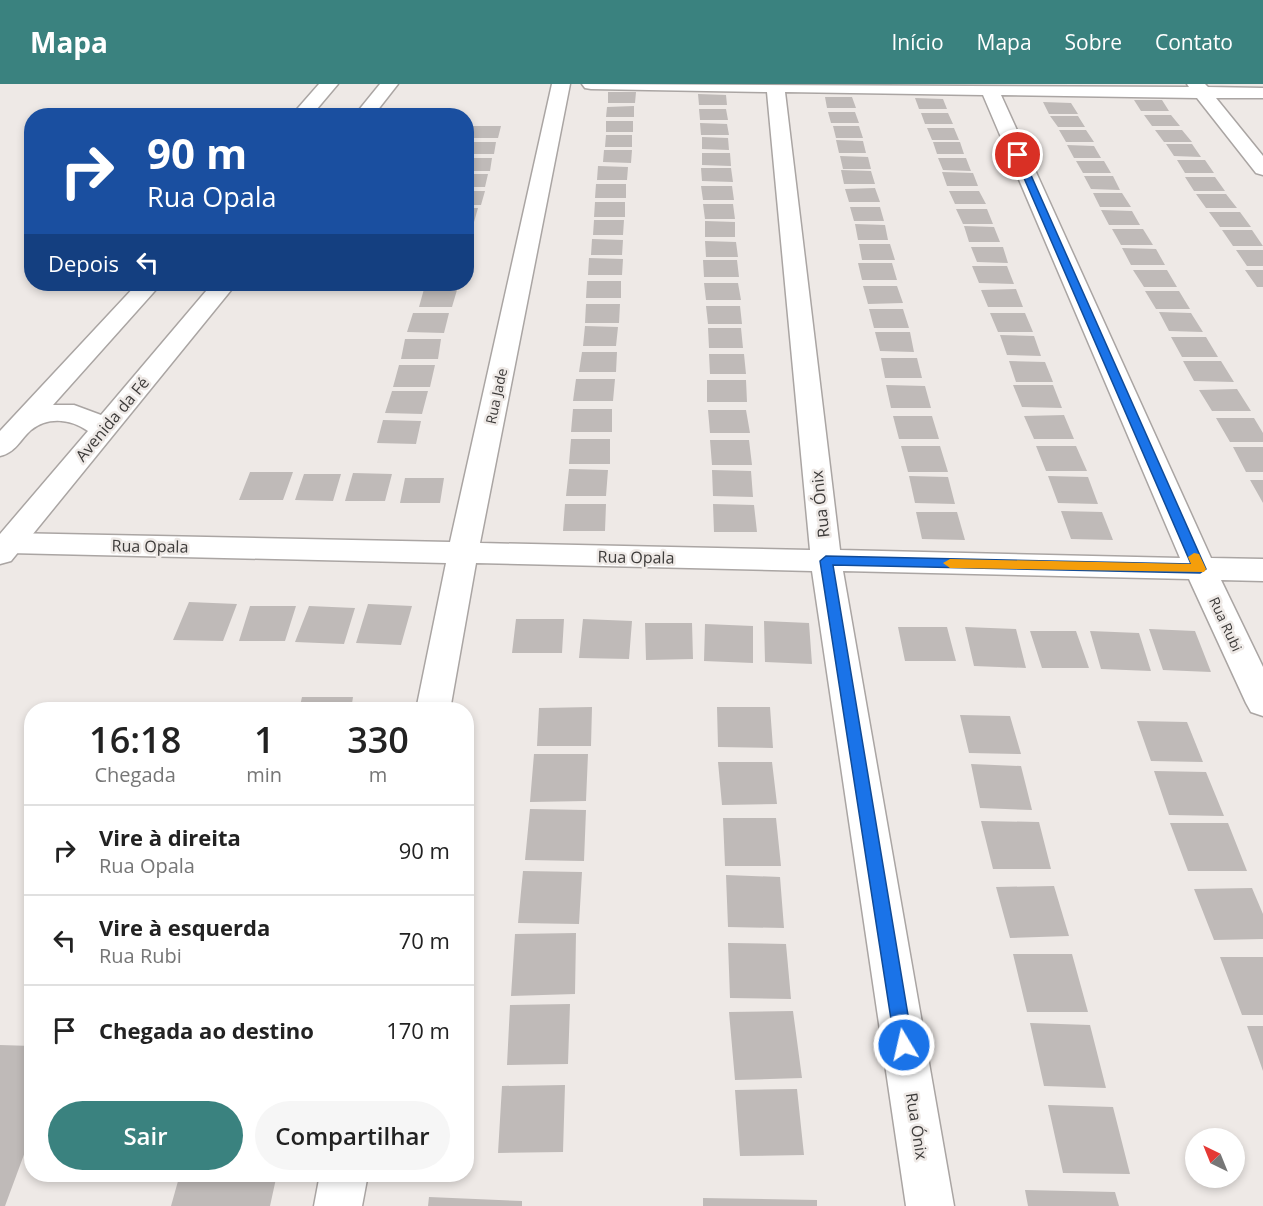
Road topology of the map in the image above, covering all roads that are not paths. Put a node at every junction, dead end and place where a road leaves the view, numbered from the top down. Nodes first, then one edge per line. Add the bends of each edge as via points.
1 (329, 84) edge
2 (390, 84) edge
3 (561, 84) edge
4 (591, 84) edge
5 (775, 85) edge
6 (988, 87) edge
7 (1199, 88) edge
8 (1263, 93) edge
9 (307, 108) edge
10 (370, 108) edge
11 (1263, 169) edge
12 (143, 291) edge
13 (218, 291) edge
14 (25, 422) junction
15 (102, 429) junction
16 (0, 448) edge
17 (5, 548) edge
18 (463, 553) junction
19 (826, 561) junction
20 (1200, 569) junction
21 (1263, 570) edge
22 (435, 702) edge
23 (1263, 703) edge
24 (342, 1182) edge
25 (338, 1206) edge
26 (930, 1206) edge

1 - 9 street
2 - 10 street
3 - 18 street, Rua Jade
4 - 5 street
5 - 6 street
5 - 19 street, Rua Ónix
6 - 7 street
6 - 20 street, Rua Rubi
7 - 8 street
7 - 11 street
12 - 14 street
13 - 15 street, Avenida da Fé
14 - 15 street via 73,412 83,414
14 - 16 street
15 - 17 street, Avenida da Fé
17 - 18 street, Rua Opala
18 - 19 street, Rua Opala
18 - 22 street, Rua Jade
19 - 20 street, Rua Opala
19 - 26 street, Rua Ónix
20 - 21 street, Rua Opala
20 - 23 street, Rua Rubi
24 - 25 street

